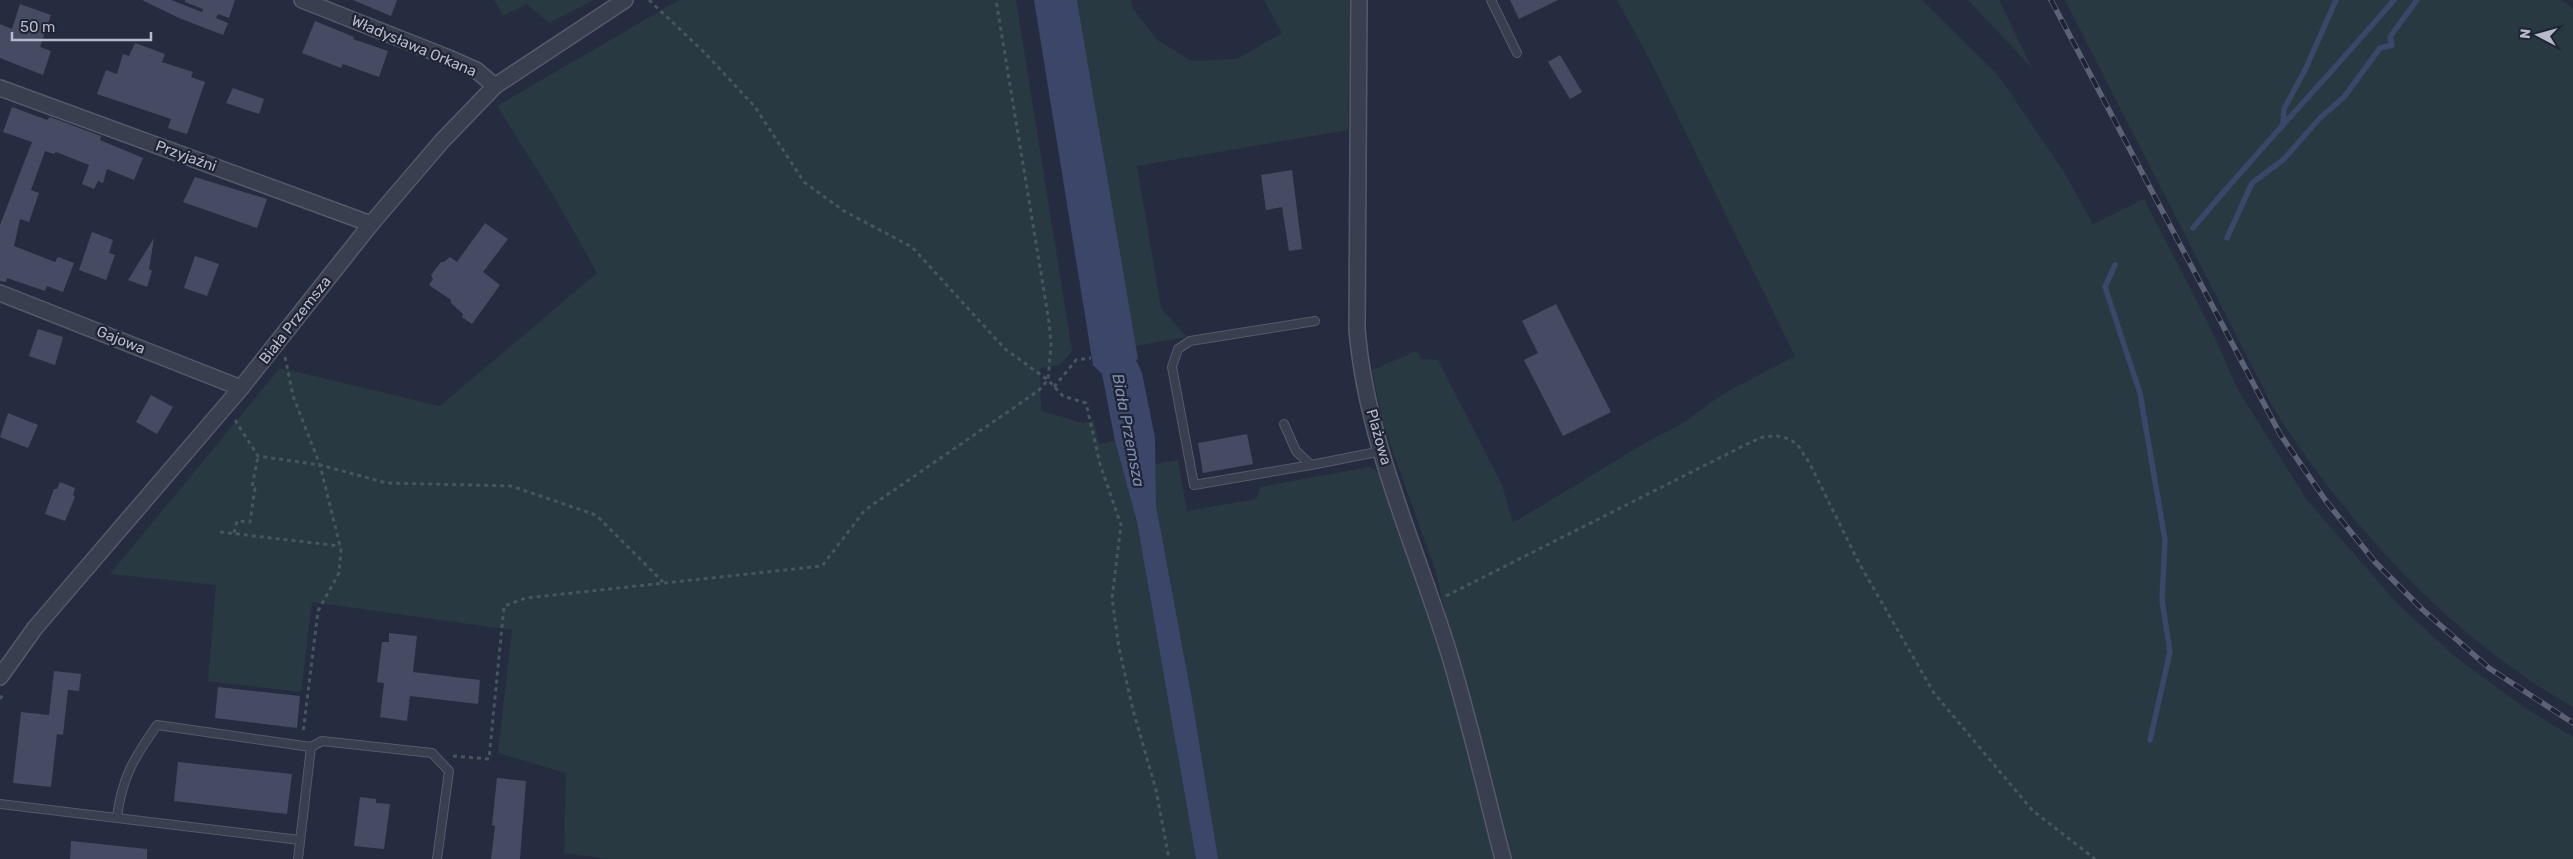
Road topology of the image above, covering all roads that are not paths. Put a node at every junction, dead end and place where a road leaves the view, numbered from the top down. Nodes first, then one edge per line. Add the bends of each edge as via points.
1 (302, 0) edge
2 (625, 0) edge
3 (1359, 0) edge
4 (1491, 0) edge
5 (1517, 53) dead end
6 (495, 86) junction
7 (0, 88) edge
8 (371, 224) junction
9 (0, 293) edge
10 (1315, 321) dead end
11 (241, 388) junction
12 (1284, 424) dead end
13 (1382, 451) junction
14 (1311, 465) junction
15 (2, 685) edge
16 (312, 747) junction
17 (0, 804) edge
18 (116, 817) junction
19 (300, 840) junction
20 (298, 859) edge
21 (437, 859) edge
22 (1503, 859) edge

1 - 6 street, Władysława Orkana via 476,70
2 - 6 street, Biała Przemsza
3 - 13 street, Plażowa via 1357,329 1361,370
4 - 5 lane
6 - 8 street, Biała Przemsza via 442,141
7 - 8 street, Przyjaźni
8 - 11 street, Biała Przemsza
9 - 11 street, Gajowa
10 - 14 lane via 1190,342 1178,349 1172,367 1194,485
11 - 15 street, Biała Przemsza via 36,628
12 - 14 lane via 1296,451
13 - 14 lane
13 - 22 street, Plażowa via 1448,650
16 - 18 lane via 156,726 132,762
16 - 19 lane
16 - 21 lane via 322,741 432,754 449,771
17 - 18 lane
18 - 19 lane
19 - 20 lane

